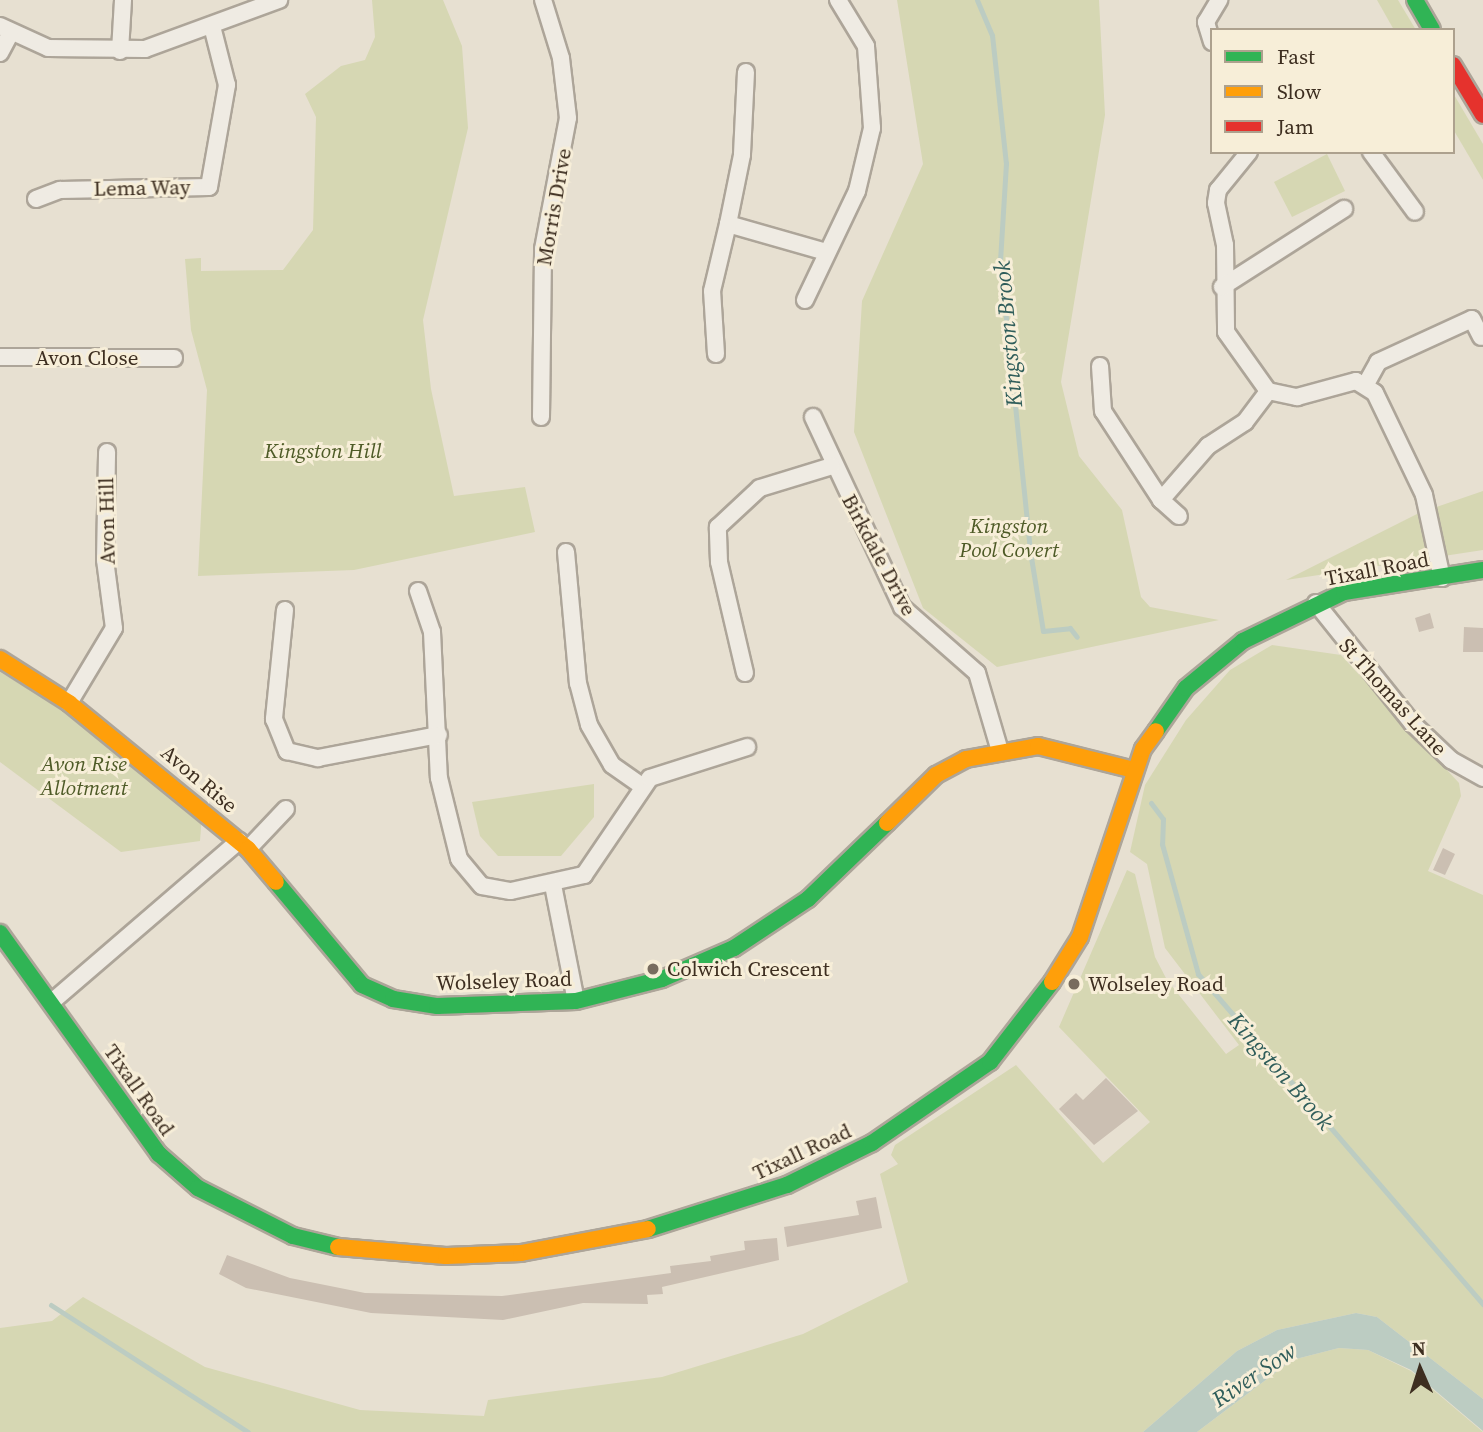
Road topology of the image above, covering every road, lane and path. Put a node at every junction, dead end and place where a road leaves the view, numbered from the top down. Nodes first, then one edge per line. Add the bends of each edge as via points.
1 (123, 0) edge
2 (279, 0) edge
3 (543, 0) edge
4 (838, 0) edge
5 (1219, 0) edge
6 (1415, 0) edge
7 (212, 26) junction
8 (1431, 28) edge
9 (5, 30) edge
10 (1210, 35) edge
11 (120, 51) junction
12 (0, 52) edge
13 (1455, 67) edge
14 (746, 72) dead end
15 (1477, 90) edge
16 (1483, 115) edge
17 (1247, 154) edge
18 (1372, 154) edge
19 (36, 199) dead end
20 (1345, 209) dead end
21 (1415, 212) dead end
22 (728, 224) junction
23 (826, 252) junction
24 (1222, 287) junction
25 (805, 300) dead end
26 (1481, 337) dead end
27 (716, 354) dead end
28 (0, 358) edge
29 (174, 358) dead end
30 (1100, 366) dead end
31 (1366, 384) junction
32 (1268, 391) junction
33 (813, 417) dead end
34 (541, 418) dead end
35 (107, 452) dead end
36 (832, 466) junction
37 (1161, 500) junction
38 (1179, 516) dead end
39 (566, 552) dead end
40 (1483, 570) edge
41 (1442, 578) junction
42 (418, 591) dead end
43 (1316, 603) junction
44 (285, 610) dead end
45 (0, 659) edge
46 (745, 673) dead end
47 (69, 703) junction
48 (439, 735) junction
49 (747, 747) dead end
50 (1000, 751) junction
51 (1135, 770) junction
52 (1483, 778) edge
53 (642, 786) junction
54 (286, 809) dead end
55 (244, 845) junction
56 (553, 885) junction
57 (0, 933) edge
58 (54, 1000) junction
59 (576, 1001) junction

1 - 11 street
2 - 7 street
3 - 34 street, Morris Drive via 561,58 568,118 543,249
4 - 23 street via 866,46 872,128 856,191
5 - 10 street via 1206,22
6 - 8 street
7 - 11 street via 168,44
7 - 19 street, Lema Way via 227,85 209,187 60,190
9 - 11 street via 48,48
9 - 12 street
13 - 15 street
14 - 22 street via 742,155
15 - 16 street
17 - 24 street via 1218,190
18 - 21 street
20 - 24 street
22 - 23 street
22 - 27 street via 712,291
23 - 25 street
24 - 32 street via 1226,332
26 - 31 street via 1472,319 1378,362
28 - 29 street, Avon Close
30 - 37 street via 1103,411
31 - 32 street via 1345,382 1297,397
31 - 41 street via 1383,402 1424,495
32 - 37 street via 1245,422 1208,446
33 - 36 street, Birkdale Drive
35 - 47 street, Avon Hill via 105,560 114,628
36 - 46 street via 760,488 718,527 719,562
36 - 50 street, Birkdale Drive via 902,607 977,673
37 - 38 street
39 - 53 street via 582,704 612,765
40 - 41 street, Tixall Road
41 - 43 street, Tixall Road via 1344,592
42 - 48 street via 432,632
43 - 51 street, Tixall Road via 1243,641 1186,688
43 - 52 street, St Thomas Lane via 1412,723 1451,760
44 - 48 street via 274,719 287,751 318,758
45 - 47 street, Avon Rise
47 - 55 street, Avon Rise
48 - 56 street via 439,778 465,870 495,890
49 - 53 street via 662,770
50 - 51 street, Wolseley Road via 1058,748
50 - 59 street, Wolseley Road via 936,775 849,865 744,943 662,979
51 - 58 street, Tixall Road via 1080,937 1037,1007 990,1062 881,1137 787,1185 602,1241 446,1256 342,1248 293,1236 198,1188 159,1154 128,1119
53 - 56 street via 598,862 584,875
54 - 55 street
55 - 58 street, Avon Rise
55 - 59 street, Wolseley Road via 279,878 352,975 377,993 437,1006
56 - 59 street
57 - 58 street, Tixall Road

